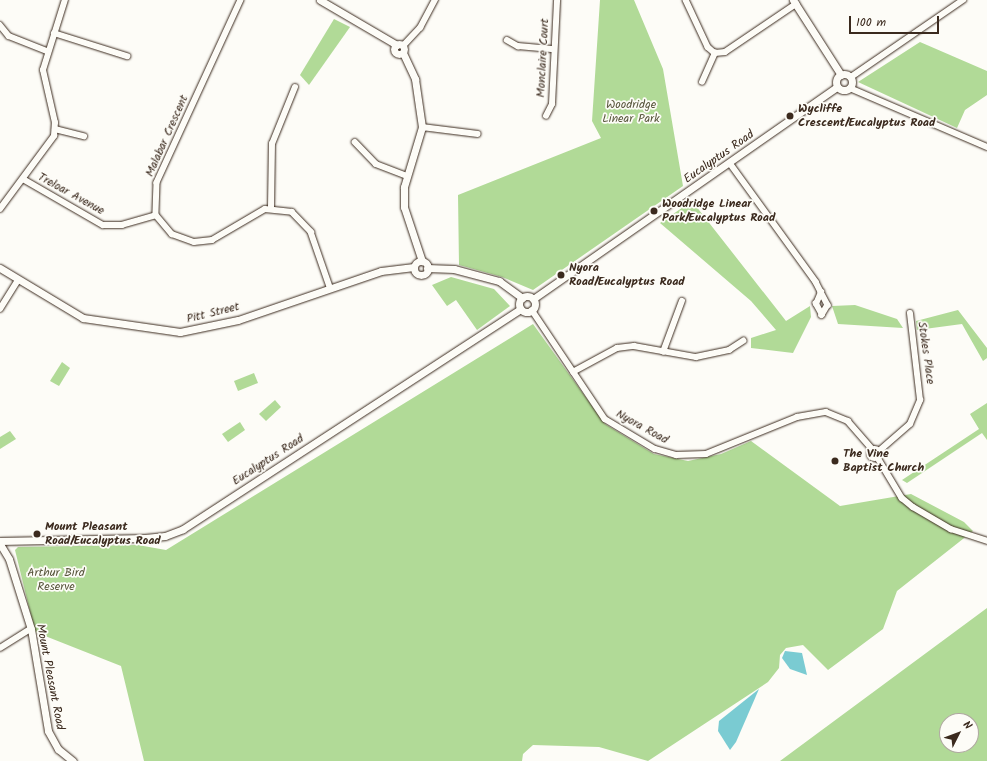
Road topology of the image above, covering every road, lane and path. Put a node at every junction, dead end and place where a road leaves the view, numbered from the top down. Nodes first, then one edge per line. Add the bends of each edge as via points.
1 (65, 0) edge
2 (241, 0) edge
3 (320, 0) edge
4 (435, 0) edge
5 (557, 0) edge
6 (686, 0) edge
7 (963, 0) edge
8 (795, 2) edge
9 (0, 25) edge
10 (54, 33) junction
11 (507, 40) dead end
12 (400, 49) junction
13 (554, 49) junction
14 (47, 51) junction
15 (715, 53) junction
16 (127, 56) dead end
17 (841, 75) junction
18 (851, 77) junction
19 (702, 82) dead end
20 (837, 86) junction
21 (295, 87) dead end
22 (850, 88) junction
23 (546, 116) dead end
24 (422, 127) junction
25 (55, 129) junction
26 (478, 134) dead end
27 (84, 136) dead end
28 (355, 142) dead end
29 (987, 147) edge
30 (730, 163) junction
31 (407, 176) junction
32 (23, 179) junction
33 (271, 207) junction
34 (0, 209) edge
35 (156, 215) junction
36 (422, 261) junction
37 (414, 267) junction
38 (0, 268) edge
39 (427, 268) junction
40 (18, 280) junction
41 (330, 287) junction
42 (821, 292) dead end
43 (522, 298) junction
44 (534, 299) junction
45 (682, 301) dead end
46 (0, 309) edge
47 (521, 309) junction
48 (532, 310) junction
49 (910, 314) dead end
50 (743, 341) dead end
51 (663, 352) junction
52 (573, 372) junction
53 (872, 449) junction
54 (879, 451) junction
55 (878, 458) junction
56 (987, 541) edge
57 (0, 542) edge
58 (31, 629) junction
59 (0, 648) edge
60 (73, 761) edge

1 - 10 street
2 - 35 street, Malabar Crescent via 157,183
3 - 12 street
4 - 12 street via 420,28
5 - 13 street, Monclaire Court
6 - 15 street via 708,47
7 - 18 street
8 - 15 street via 725,52
8 - 17 street
9 - 14 street via 9,36
10 - 14 street
10 - 16 street
11 - 13 street via 518,46
12 - 24 street via 411,70 419,95
13 - 23 street, Monclaire Court via 552,104
14 - 25 street via 44,86
15 - 19 street
17 - 18 street
17 - 20 street
18 - 22 street
20 - 22 street via 843,90
20 - 30 street, Eucalyptus Road
21 - 33 street via 272,144
22 - 29 street
24 - 26 street
24 - 31 street via 415,159
25 - 27 street
25 - 32 street via 50,142
28 - 31 street via 376,164
30 - 42 street
30 - 44 street, Eucalyptus Road
31 - 36 street via 404,207
32 - 34 street
32 - 35 street, Treloar Avenue via 103,225 122,225
33 - 35 street via 205,242 183,240 172,234
33 - 41 street via 292,212 306,224
36 - 37 street
36 - 39 street
37 - 39 street, Pitt Street via 420,275
37 - 41 street, Pitt Street via 381,271
38 - 40 street, Pitt Street
39 - 43 street via 454,269 499,282
40 - 41 street, Pitt Street via 83,318 180,332 223,324
40 - 46 street
43 - 44 street
43 - 47 street
44 - 48 street
45 - 51 street
47 - 48 street
47 - 57 street, Eucalyptus Road via 183,529 165,536 145,538
48 - 52 street, Nyora Road
49 - 54 street, Stokes Place via 920,400 910,424
50 - 51 street via 710,356 680,357
51 - 52 street via 634,346 617,348
52 - 53 street, Nyora Road via 606,419 665,453 706,454 818,412 843,417
53 - 54 street
53 - 55 street, Nyora Road via 870,456
54 - 55 street
55 - 56 street via 902,498 913,508 951,529
57 - 58 street, Mount Pleasant Road via 9,559
58 - 59 street
58 - 60 street, Mount Pleasant Road via 48,731 58,749

